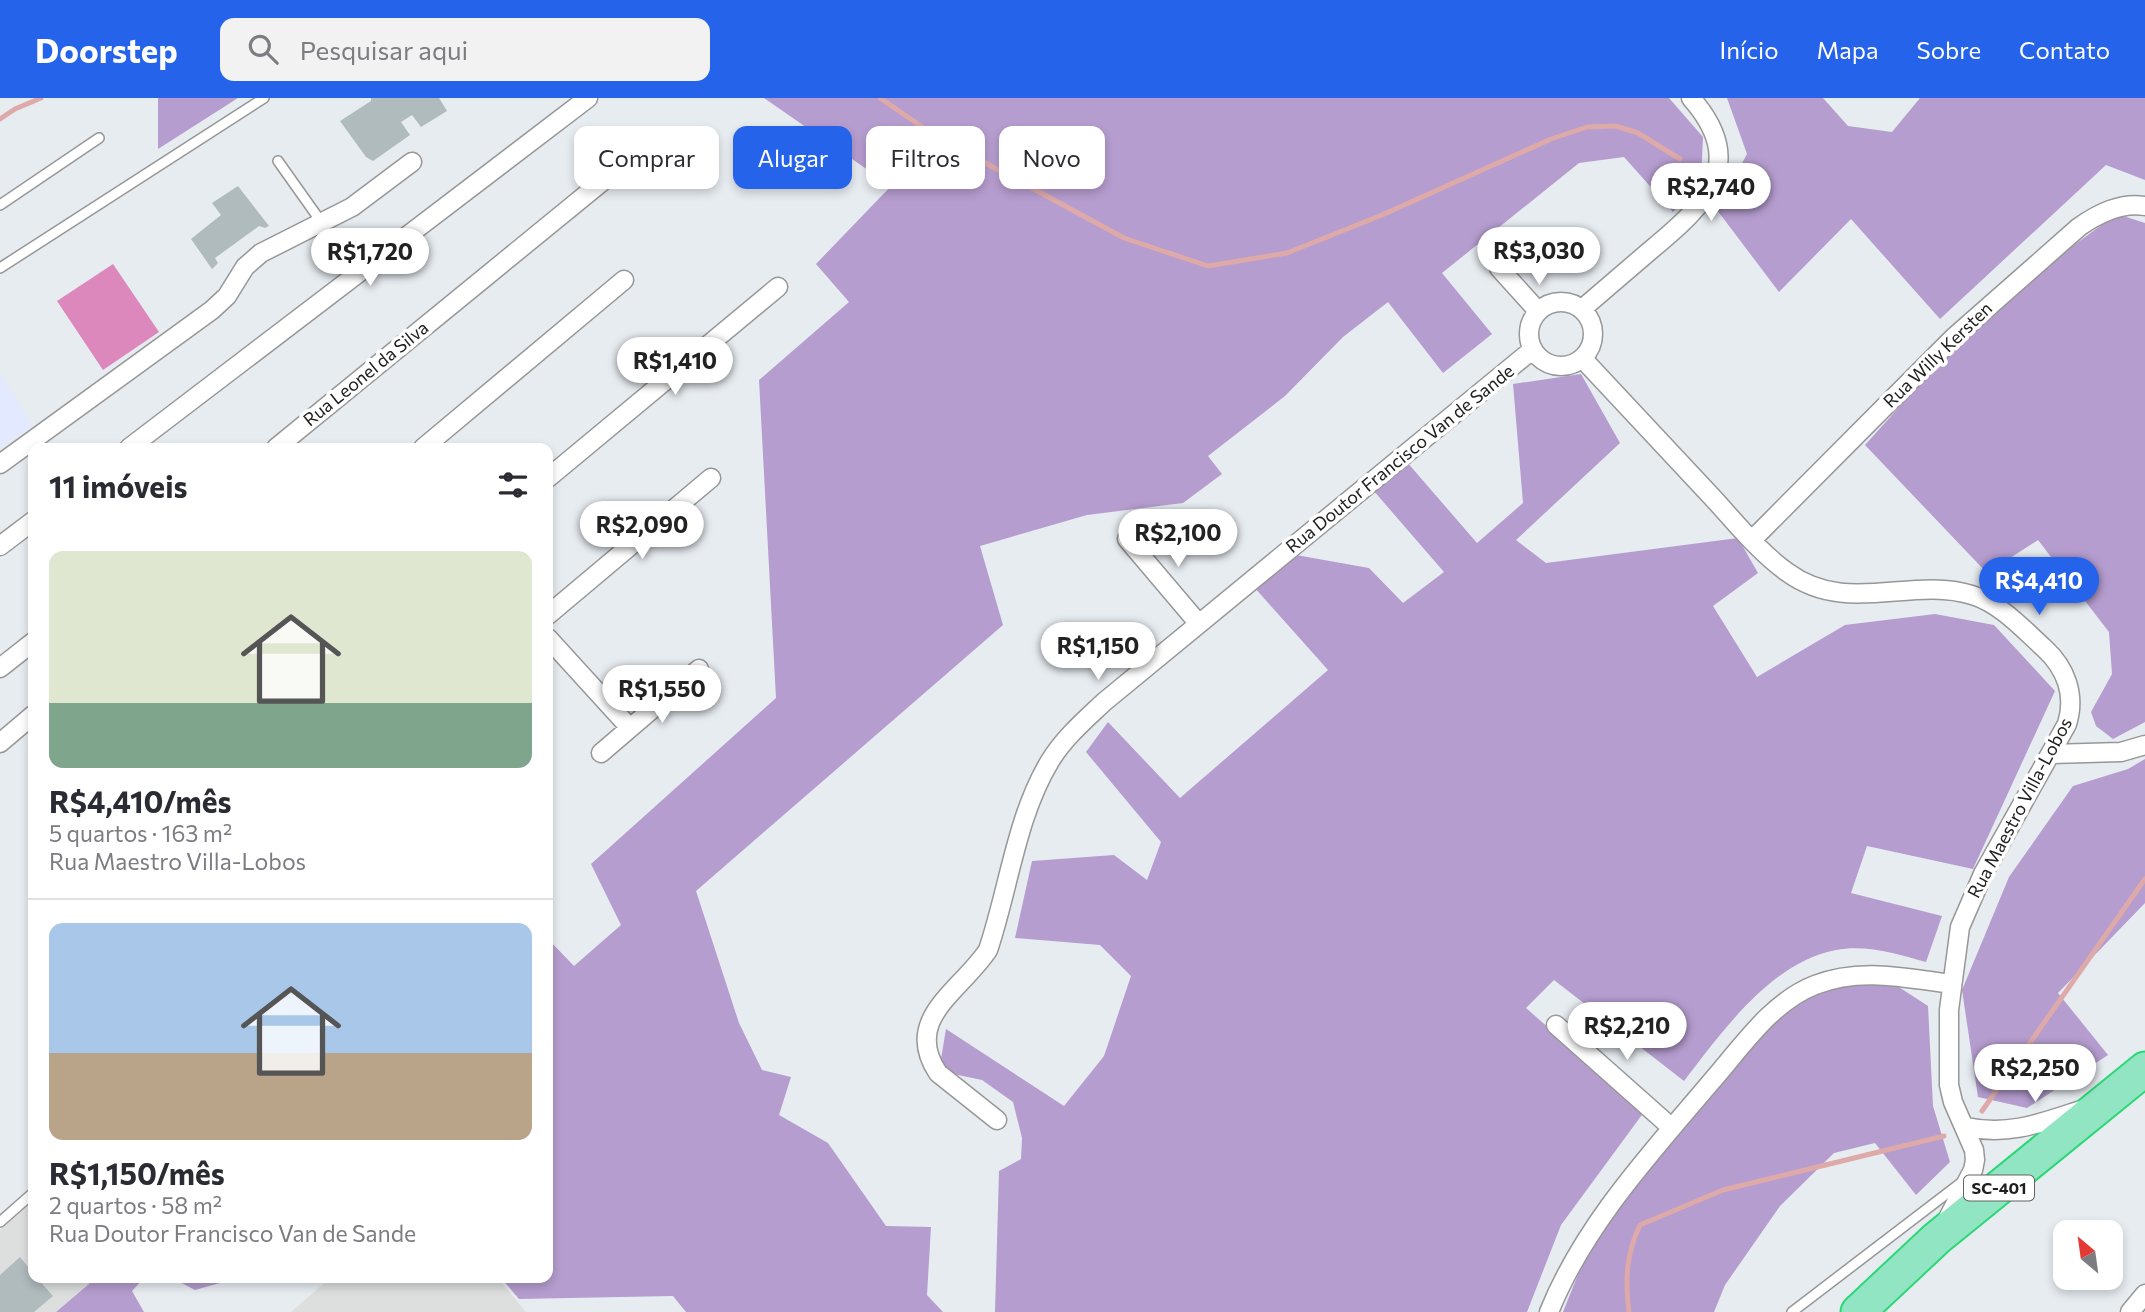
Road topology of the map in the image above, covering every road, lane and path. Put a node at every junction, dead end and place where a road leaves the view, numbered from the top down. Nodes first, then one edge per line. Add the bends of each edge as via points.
1 (264, 98) edge
2 (588, 98) edge
3 (1691, 98) edge
4 (99, 138) dead end
5 (278, 161) dead end
6 (412, 162) dead end
7 (593, 189) edge
8 (0, 205) edge
9 (2145, 206) edge
10 (322, 223) junction
11 (0, 268) edge
12 (1499, 268) dead end
13 (624, 280) dead end
14 (778, 287) dead end
15 (1582, 309) junction
16 (1538, 311) junction
17 (1532, 350) junction
18 (1582, 358) junction
19 (29, 443) edge
20 (136, 443) edge
21 (282, 443) edge
22 (429, 443) edge
23 (28, 444) edge
24 (0, 464) edge
25 (553, 474) edge
26 (711, 478) dead end
27 (28, 525) edge
28 (1127, 539) dead end
29 (1752, 540) junction
30 (0, 546) edge
31 (553, 611) edge
32 (1199, 624) junction
33 (553, 643) edge
34 (28, 646) edge
35 (0, 668) edge
36 (699, 669) dead end
37 (28, 719) edge
38 (630, 727) junction
39 (0, 743) edge
40 (2145, 745) edge
41 (601, 753) dead end
42 (2052, 754) junction
43 (1952, 984) junction
44 (1556, 1025) dead end
45 (2145, 1069) edge
46 (2145, 1097) edge
47 (2105, 1102) junction
48 (997, 1120) dead end
49 (1966, 1127) junction
50 (1672, 1128) junction
51 (1969, 1177) junction
52 (28, 1198) edge
53 (0, 1222) edge
54 (1937, 1238) junction
55 (2145, 1294) edge
56 (1549, 1312) edge
57 (1792, 1312) edge
58 (1857, 1312) edge
59 (1888, 1312) edge
60 (2130, 1312) edge

1 - 11 lane
2 - 20 street
3 - 15 street via 1706,118 1717,147 1713,184 1694,213
4 - 8 lane
5 - 10 lane
6 - 10 street via 352,207
7 - 21 street, Rua Leonel da Silva
9 - 29 street, Rua Willy Kersten via 2119,207 2079,227 1953,338
10 - 19 street via 252,260 212,310
12 - 16 street
13 - 22 street
14 - 25 street
15 - 16 street via 1555,302
15 - 18 street via 1593,328
16 - 17 street via 1528,330
17 - 18 street via 1555,366
17 - 32 street, Rua Doutor Francisco Van de Sande
18 - 29 street, Rua Maestro Villa-Lobos
23 - 24 street
26 - 31 street
27 - 30 street
28 - 32 street
29 - 42 street, Rua Maestro Villa-Lobos via 1788,573 1821,590 1838,594 1951,591 1972,595 2007,614 2048,651 2068,684 2070,713
32 - 48 street, Rua Doutor Francisco Van de Sande via 1083,721 1051,759 1030,803 988,950 928,1024 926,1050 938,1073
33 - 38 street
34 - 35 street
36 - 38 street
37 - 39 street
38 - 41 street
40 - 42 street via 2121,752
42 - 43 street, Rua Maestro Villa-Lobos via 1970,901 1960,927
43 - 49 street, Rua Maestro Villa-Lobos via 1949,1085
43 - 50 street via 1856,975 1794,995 1763,1023
44 - 50 street
45 - 47 highway, SC-401
46 - 59 highway, SC-401
47 - 49 street via 2008,1131
47 - 54 highway, SC-401
49 - 51 street, Rua Maestro Villa-Lobos via 1975,1160
50 - 56 street via 1613,1202 1572,1264
51 - 54 street, Rua Maestro Villa-Lobos
51 - 57 lane
52 - 53 lane
54 - 58 highway, SC-401
55 - 60 street

